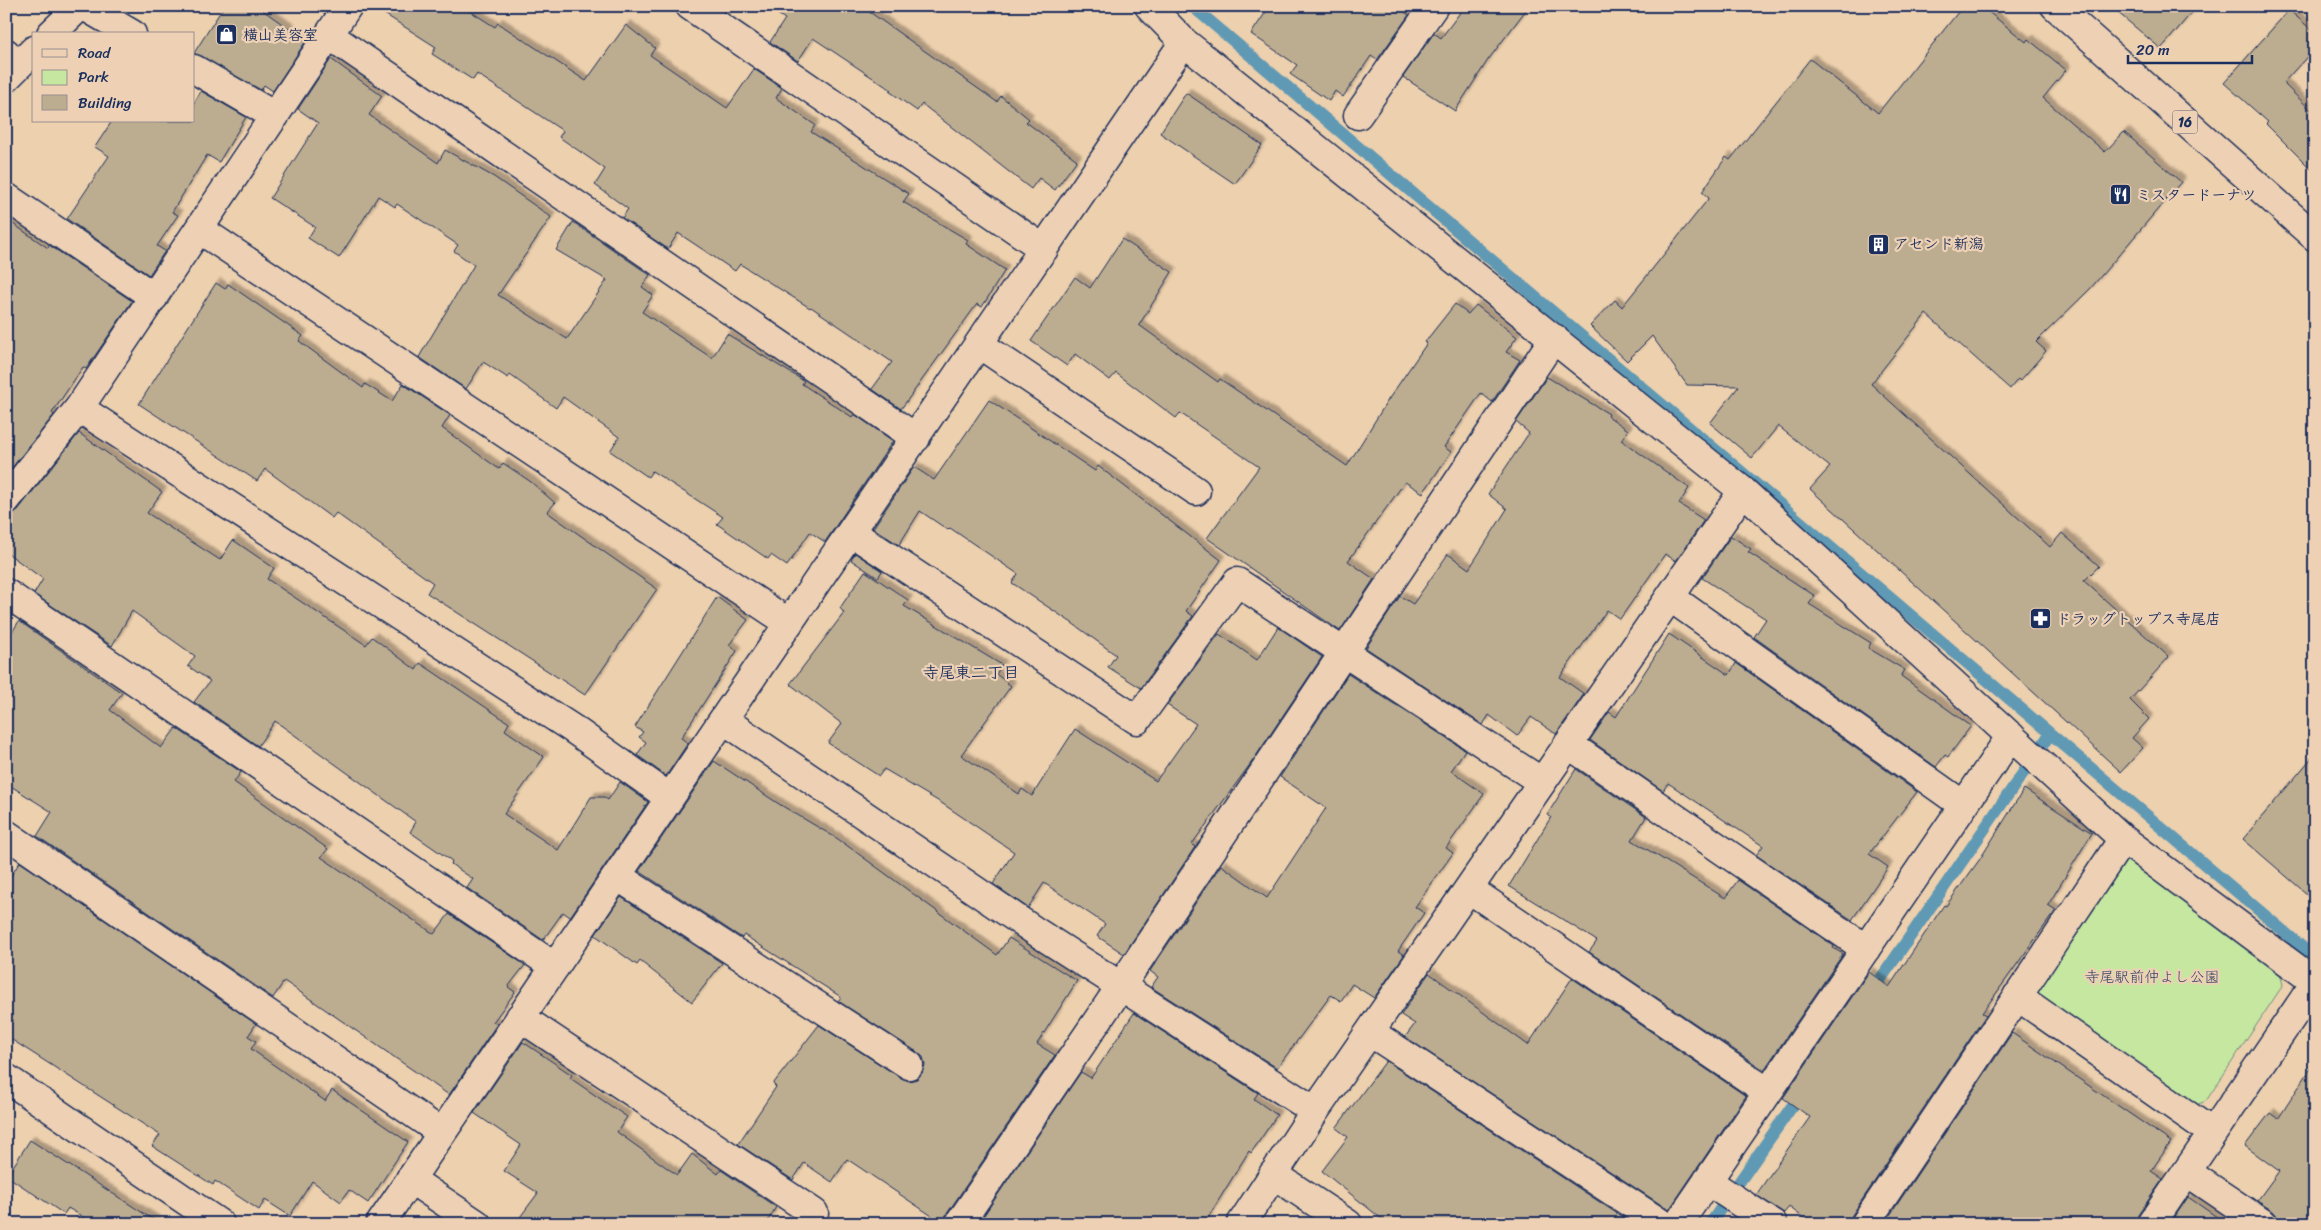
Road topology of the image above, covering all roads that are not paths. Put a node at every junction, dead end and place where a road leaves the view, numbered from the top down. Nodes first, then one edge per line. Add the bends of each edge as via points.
1 (80, 6) edge
2 (84, 6) edge
3 (348, 6) edge
4 (690, 6) edge
5 (1149, 6) edge
6 (1434, 6) edge
7 (2055, 6) edge
8 (53, 32) edge
9 (129, 32) edge
10 (329, 35) junction
11 (1184, 42) junction
12 (32, 51) edge
13 (9, 66) edge
14 (195, 71) edge
15 (1358, 115) dead end
16 (275, 116) junction
17 (6, 197) edge
18 (199, 229) junction
19 (2315, 237) edge
20 (1044, 249) junction
21 (154, 297) junction
22 (1554, 338) junction
23 (979, 344) junction
24 (79, 408) junction
25 (916, 438) junction
26 (1743, 490) junction
27 (1196, 491) dead end
28 (6, 500) edge
29 (851, 532) junction
30 (6, 593) edge
31 (1670, 597) junction
32 (789, 623) junction
33 (1344, 652) junction
34 (724, 720) junction
35 (2011, 736) junction
36 (1568, 744) junction
37 (1542, 782) junction
38 (670, 798) junction
39 (1963, 805) junction
40 (6, 834) edge
41 (2123, 838) junction
42 (617, 876) junction
43 (1469, 889) junction
44 (1866, 949) junction
45 (555, 967) junction
46 (2315, 982) edge
47 (1121, 986) junction
48 (2017, 996) junction
49 (520, 1018) junction
50 (1370, 1032) junction
51 (909, 1065) dead end
52 (6, 1078) edge
53 (1768, 1092) junction
54 (1315, 1111) junction
55 (442, 1133) junction
56 (2213, 1133) junction
57 (2187, 1172) junction
58 (1273, 1174) junction
59 (410, 1179) junction
60 (1707, 1181) junction
61 (814, 1213) dead end
62 (220, 1224) edge
63 (380, 1224) edge
64 (477, 1224) edge
65 (959, 1224) edge
66 (1241, 1224) edge
67 (1348, 1224) edge
68 (1662, 1224) edge
69 (1678, 1224) edge
70 (1773, 1224) edge
71 (1865, 1224) edge
72 (2151, 1224) edge
73 (2264, 1224) edge

1 - 8 street
2 - 9 street
3 - 10 street
4 - 20 street
5 - 11 street
6 - 15 street
7 - 19 street, 16
10 - 16 street
10 - 25 street
11 - 20 street
11 - 22 street
12 - 13 street
14 - 16 street
16 - 18 street
17 - 21 street
18 - 21 street
18 - 32 street
20 - 23 street
21 - 24 street
22 - 26 street
22 - 33 street
23 - 25 street
23 - 27 street
24 - 28 street
24 - 38 street via 573,729
25 - 29 street
26 - 31 street
26 - 35 street
29 - 32 street
29 - 33 street via 1138,720 1237,582
30 - 45 street
31 - 36 street
31 - 39 street
32 - 34 street
33 - 37 street
33 - 47 street
34 - 38 street
34 - 47 street
35 - 39 street
35 - 41 street
36 - 37 street
36 - 44 street
37 - 43 street
38 - 42 street
39 - 44 street
40 - 55 street
41 - 46 street
41 - 48 street
42 - 45 street
42 - 51 street
43 - 50 street
43 - 53 street
44 - 53 street
45 - 49 street
46 - 56 street
47 - 54 street
47 - 65 street
48 - 56 street
48 - 71 street
49 - 55 street
49 - 61 street
50 - 54 street
50 - 68 street
52 - 62 street
53 - 60 street
54 - 58 street
55 - 59 street
56 - 57 street
57 - 72 street
57 - 73 street
58 - 66 street
58 - 67 street
59 - 63 street
59 - 64 street
60 - 69 street
60 - 70 street

